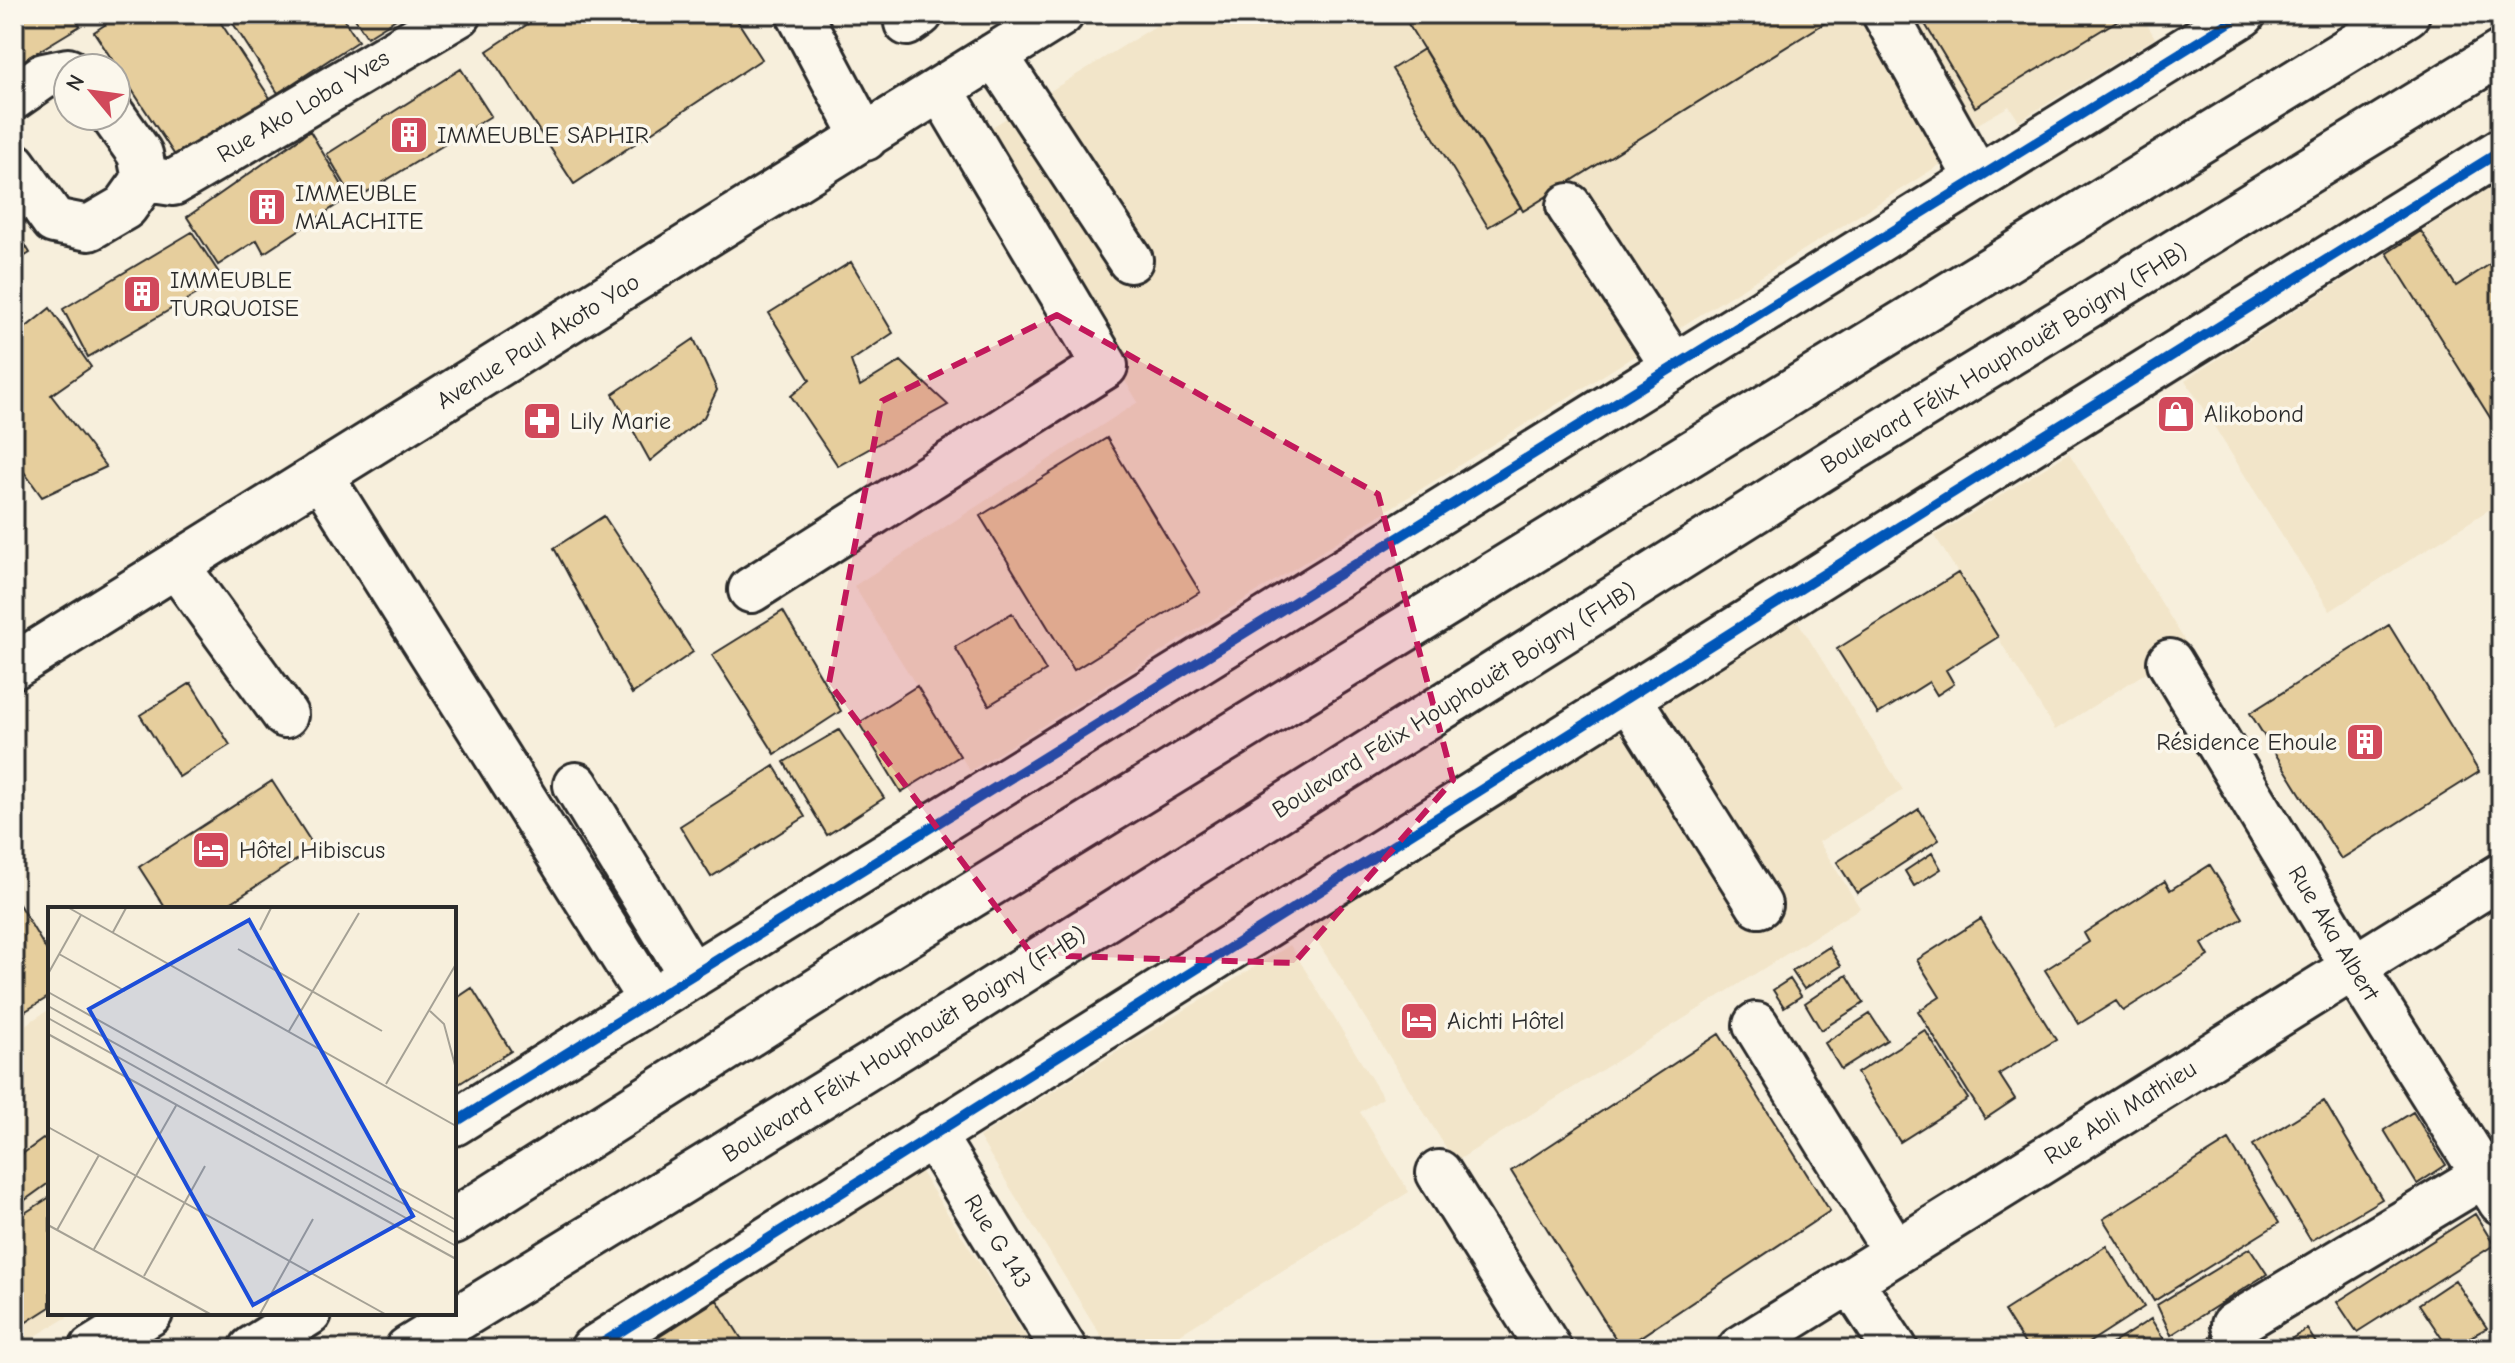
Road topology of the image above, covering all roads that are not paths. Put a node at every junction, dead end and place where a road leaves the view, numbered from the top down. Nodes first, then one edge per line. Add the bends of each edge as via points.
1 (459, 14) edge
2 (799, 14) edge
3 (1061, 14) edge
4 (1885, 14) edge
5 (2243, 14) edge
6 (2407, 14) edge
7 (2501, 53) edge
8 (995, 55) junction
9 (52, 74) edge
10 (941, 90) junction
11 (14, 97) edge
12 (124, 132) edge
13 (865, 138) junction
14 (2501, 151) edge
15 (14, 165) edge
16 (1977, 178) junction
17 (145, 179) junction
18 (1569, 206) dead end
19 (1130, 260) dead end
20 (1674, 367) junction
21 (320, 475) junction
22 (176, 565) junction
23 (751, 590) dead end
24 (2170, 662) dead end
25 (14, 666) edge
26 (1628, 697) junction
27 (285, 715) dead end
28 (576, 785) dead end
29 (2501, 876) edge
30 (1759, 905) dead end
31 (2354, 968) junction
32 (692, 976) junction
33 (651, 1001) junction
34 (1756, 1025) dead end
35 (456, 1122) edge
36 (932, 1134) junction
37 (1439, 1173) dead end
38 (2493, 1188) edge
39 (456, 1220) edge
40 (1895, 1251) junction
41 (1850, 1280) junction
42 (147, 1315) edge
43 (306, 1315) edge
44 (2234, 1325) dead end
45 (92, 1349) edge
46 (252, 1349) edge
47 (408, 1349) edge
48 (593, 1349) edge
49 (1064, 1349) edge
50 (1549, 1349) edge
51 (1740, 1349) edge
52 (1895, 1349) edge

1 - 17 main road, Rue Ako Loba Yves via 173,183
2 - 13 main road
3 - 8 main road, Avenue Paul Akoto Yao
4 - 16 main road
5 - 16 main road
6 - 39 main road via 866,960
7 - 47 main road, Boulevard Félix Houphouët Boigny (FHB) via 1840,457 901,1047
8 - 10 main road, Avenue Paul Akoto Yao
8 - 19 main road
9 - 11 main road
10 - 13 main road, Avenue Paul Akoto Yao
10 - 23 main road via 1105,366
12 - 17 main road via 140,154
13 - 21 main road, Avenue Paul Akoto Yao
14 - 26 main road
15 - 17 main road via 54,221 89,228 125,207
16 - 20 main road
18 - 20 main road
20 - 32 main road
21 - 22 main road, Avenue Paul Akoto Yao
21 - 33 main road
22 - 25 main road, Avenue Paul Akoto Yao
22 - 27 main road
24 - 31 main road, Rue Aka Albert
26 - 30 main road
26 - 36 main road
28 - 32 main road
29 - 31 main road, Rue Abli Mathieu
31 - 38 main road, Rue Aka Albert
31 - 40 main road, Rue Abli Mathieu
32 - 33 main road
33 - 35 main road
34 - 40 main road
36 - 48 main road
36 - 49 main road, Rue G 143
37 - 50 main road
38 - 44 main road
40 - 41 main road, Rue Abli Mathieu
41 - 51 main road, Rue Abli Mathieu
41 - 52 main road
42 - 45 main road
43 - 46 main road

